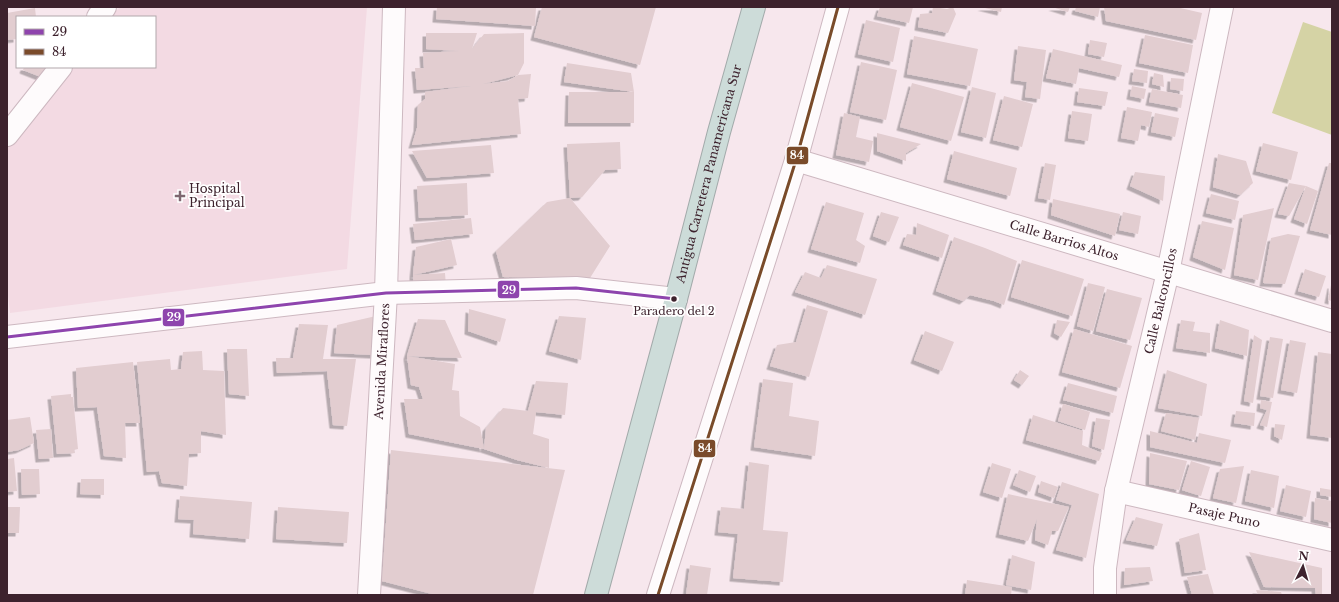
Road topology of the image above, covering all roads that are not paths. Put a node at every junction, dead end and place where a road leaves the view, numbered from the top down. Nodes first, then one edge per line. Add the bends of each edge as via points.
1 (106, 7) edge
2 (394, 7) edge
3 (754, 7) edge
4 (838, 7) edge
5 (1222, 7) edge
6 (99, 16) edge
7 (60, 68) edge
8 (7, 135) edge
9 (796, 160) junction
10 (1168, 272) junction
11 (386, 293) junction
12 (676, 299) junction
13 (1332, 321) edge
14 (7, 337) edge
15 (1116, 491) junction
16 (1332, 540) edge
17 (369, 595) edge
18 (596, 595) edge
19 (658, 595) edge
20 (1105, 595) edge

1 - 6 street
2 - 11 street, Avenida Miraflores
3 - 12 highway, Antigua Carretera Panamericana Sur
4 - 9 street
5 - 10 street, Calle Balconcillos
7 - 8 street
9 - 10 street, Calle Barrios Altos
9 - 19 street
10 - 13 street, Calle Barrios Altos
10 - 15 street, Calle Balconcillos
11 - 12 street via 576,288
11 - 14 street
11 - 17 street, Avenida Miraflores
12 - 18 highway, Antigua Carretera Panamericana Sur
15 - 16 street, Pasaje Puno
15 - 20 street, Calle Balconcillos via 1105,568

